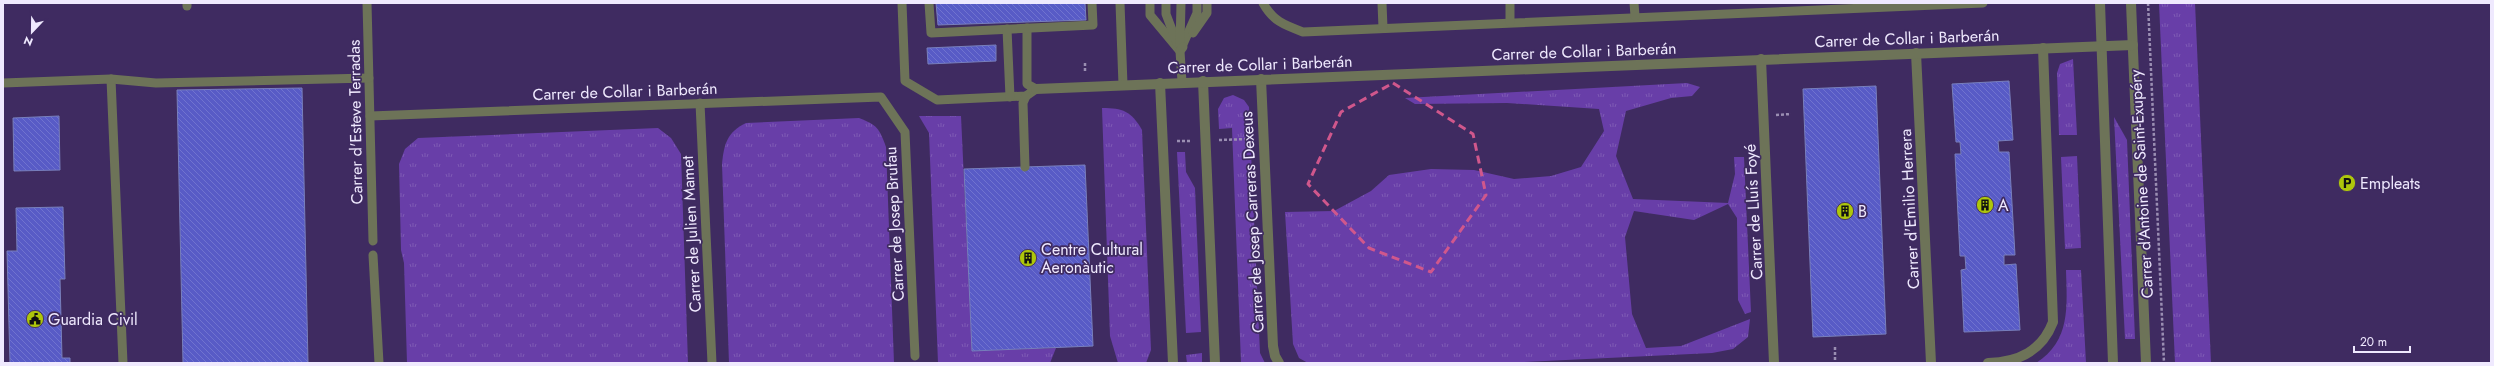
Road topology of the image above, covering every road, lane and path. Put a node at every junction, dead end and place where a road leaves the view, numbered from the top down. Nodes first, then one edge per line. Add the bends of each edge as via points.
1 (367, 3) edge
2 (902, 3) edge
3 (929, 3) edge
4 (1092, 3) edge
5 (1120, 3) edge
6 (1150, 3) edge
7 (1166, 3) edge
8 (1181, 3) edge
9 (1197, 3) edge
10 (1207, 3) edge
11 (1263, 3) edge
12 (1382, 3) edge
13 (1510, 3) edge
14 (1634, 3) edge
15 (1983, 3) edge
16 (2100, 3) edge
17 (2131, 3) edge
18 (2148, 3) edge
19 (1915, 4) edge
20 (1635, 16) junction
21 (1510, 22) junction
22 (1026, 28) junction
23 (1383, 28) junction
24 (1006, 29) junction
25 (2133, 44) junction
26 (2102, 45) junction
27 (2043, 48) junction
28 (1180, 51) junction
29 (1916, 53) junction
30 (1761, 59) junction
31 (369, 78) junction
32 (111, 79) junction
33 (1261, 79) junction
34 (1202, 81) junction
35 (1182, 82) junction
36 (3, 83) edge
37 (1160, 83) junction
38 (1123, 85) junction
39 (1036, 89) junction
40 (1026, 96) junction
41 (881, 97) joint
42 (1010, 97) junction
43 (700, 103) junction
44 (370, 116) junction
45 (1025, 167) dead end
46 (373, 241) dead end
47 (373, 255) dead end
48 (1835, 347) dead end
49 (915, 356) dead end
50 (123, 363) edge
51 (379, 363) edge
52 (712, 363) edge
53 (1173, 363) edge
54 (1215, 363) edge
55 (1279, 363) edge
56 (1774, 363) edge
57 (1836, 363) edge
58 (1931, 363) edge
59 (1988, 363) edge
60 (2113, 363) edge
61 (2146, 363) edge
62 (2164, 363) edge

1 - 31 lane, Carrer d'Esteve Terradas
2 - 42 lane via 905,81 937,100
3 - 24 lane via 930,33
4 - 22 lane via 1093,25
5 - 38 lane
6 - 28 lane via 1150,15
7 - 28 lane via 1166,14
8 - 28 lane
9 - 28 lane via 1197,13
10 - 28 lane via 1207,13
11 - 23 lane via 1270,15 1281,24 1303,32
12 - 23 lane
13 - 21 lane
14 - 20 lane
15 - 19 lane
16 - 26 street, Carrer d'Antoine de Saint-Exupéry
17 - 25 street, Carrer d'Antoine de Saint-Exupéry
18 - 62 path, Carrer d'Antoine de Saint-Exupéry
19 - 20 lane
20 - 21 lane
21 - 23 lane
22 - 24 lane
22 - 39 lane via 1027,84
24 - 42 lane
25 - 26 street, Carrer de Collar i Barberán
25 - 61 street, Carrer d'Antoine de Saint-Exupéry
26 - 27 street, Carrer de Collar i Barberán
26 - 60 street, Carrer d'Antoine de Saint-Exupéry
27 - 29 street, Carrer de Collar i Barberán
27 - 59 street via 2054,322 2045,339 2026,355 2003,362
28 - 35 lane
29 - 30 street, Carrer de Collar i Barberán
29 - 58 street, Carrer d'Emilio Herrera
30 - 33 street, Carrer de Collar i Barberán
30 - 56 street, Carrer de Lluís Foyé
31 - 32 lane via 156,83
31 - 44 lane, Carrer d'Esteve Terradas
32 - 36 lane
32 - 50 lane
33 - 34 street, Carrer de Collar i Barberán
33 - 55 street, Carrer de Josep Carreras Dexeus via 1272,346
34 - 35 street, Carrer de Collar i Barberán
34 - 54 street
35 - 37 street, Carrer de Collar i Barberán
37 - 38 street, Carrer de Collar i Barberán
37 - 53 street
38 - 39 street, Carrer de Collar i Barberán
39 - 40 lane
40 - 42 lane
40 - 45 lane via 1023,104
41 - 43 lane, Carrer de Collar i Barberán
41 - 49 lane, Carrer de Josep Brufau via 904,132
43 - 44 lane, Carrer de Collar i Barberán
43 - 52 lane, Carrer de Julien Mamet
44 - 46 lane, Carrer d'Esteve Terradas
47 - 51 lane
48 - 57 path

